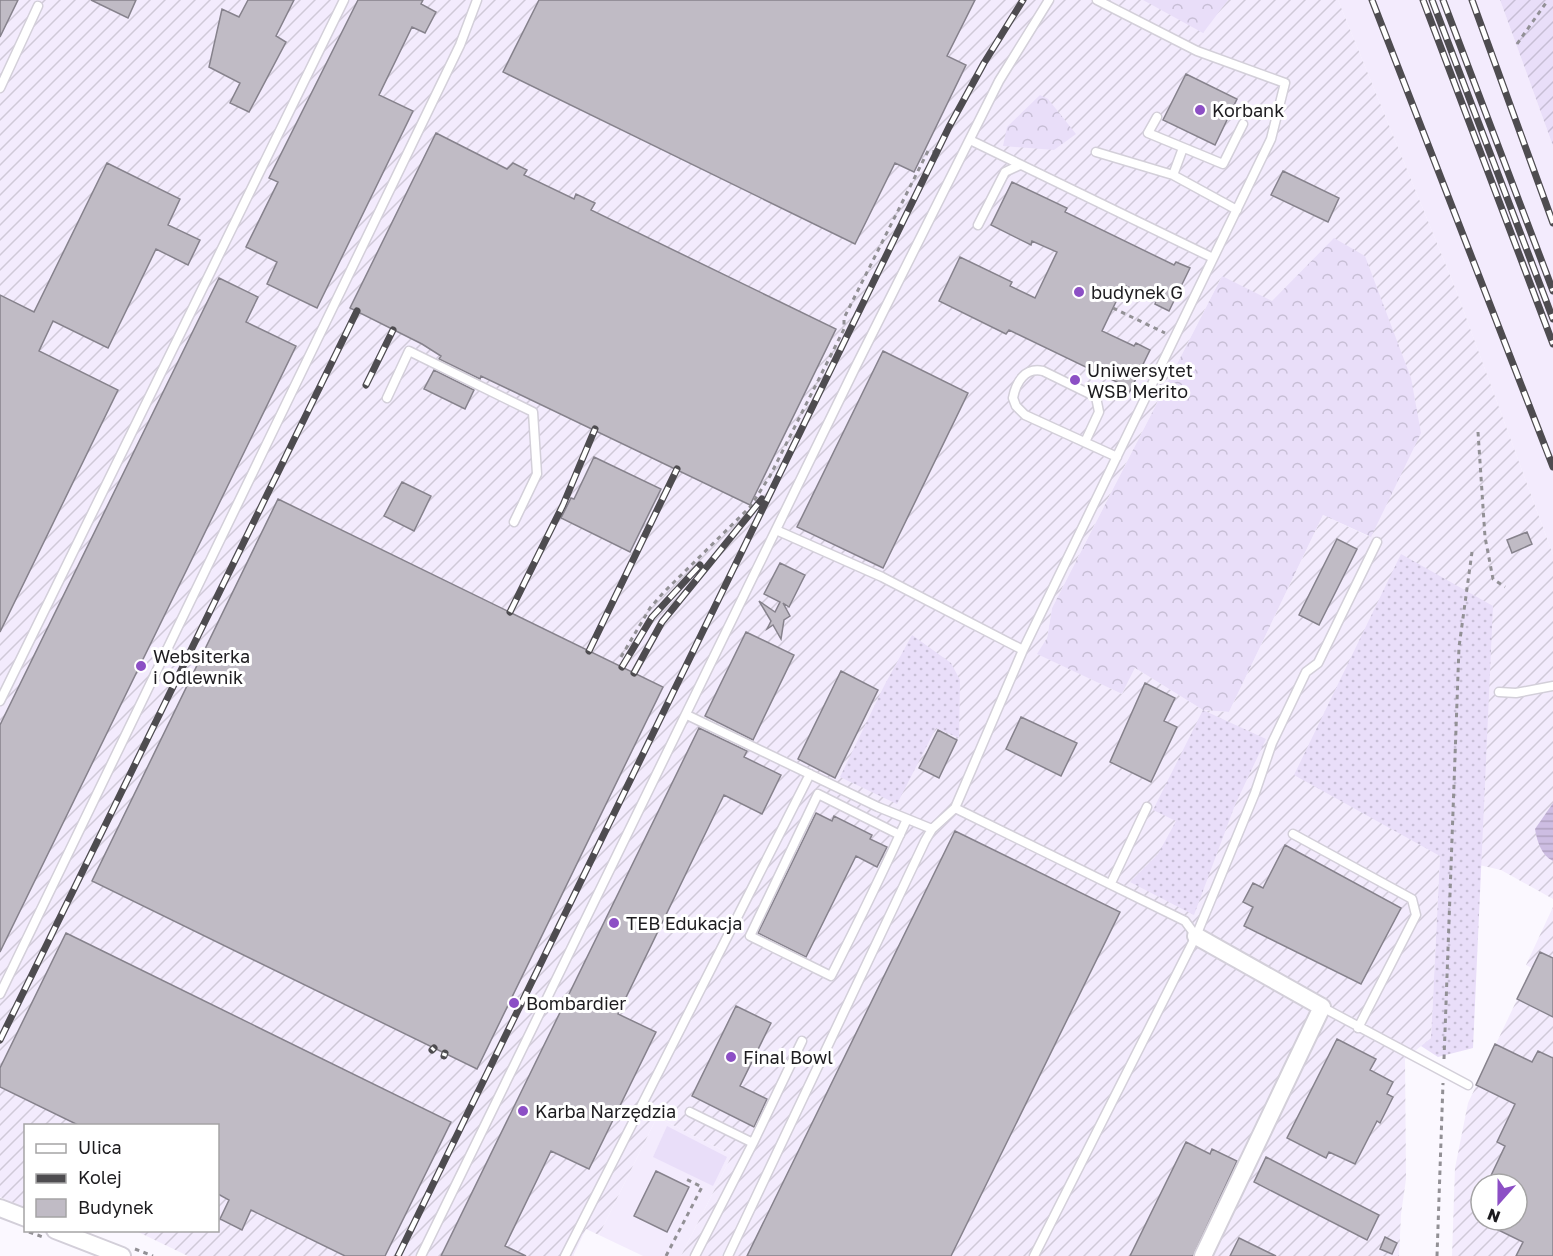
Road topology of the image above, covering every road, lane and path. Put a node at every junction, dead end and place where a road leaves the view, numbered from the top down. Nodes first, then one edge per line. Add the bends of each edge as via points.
1 (344, 0) edge
2 (477, 0) edge
3 (1049, 0) edge
4 (1097, 0) edge
5 (1548, 0) edge
6 (38, 6) dead end
7 (1516, 44) dead end
8 (0, 88) edge
9 (1157, 117) dead end
10 (1243, 124) dead end
11 (970, 140) junction
12 (1183, 148) junction
13 (937, 152) dead end
14 (1096, 152) dead end
15 (1020, 165) junction
16 (1173, 175) junction
17 (1237, 210) junction
18 (978, 225) dead end
19 (1213, 258) junction
20 (1113, 308) dead end
21 (1175, 338) junction
22 (817, 384) junction
23 (823, 387) dead end
24 (387, 399) dead end
25 (1478, 432) dead end
26 (1085, 442) junction
27 (1117, 457) junction
28 (514, 522) dead end
29 (776, 530) junction
30 (1377, 542) dead end
31 (1472, 552) dead end
32 (1504, 588) dead end
33 (1023, 650) junction
34 (621, 657) dead end
35 (1553, 686) edge
36 (1499, 692) dead end
37 (0, 701) edge
38 (687, 715) junction
39 (810, 774) junction
40 (1147, 807) dead end
41 (955, 808) junction
42 (907, 819) junction
43 (932, 829) junction
44 (1293, 834) dead end
45 (900, 835) junction
46 (1111, 883) junction
47 (1196, 936) junction
48 (0, 994) edge
49 (1322, 1007) junction
50 (1358, 1028) junction
51 (802, 1041) dead end
52 (1444, 1072) junction
53 (1468, 1085) dead end
54 (690, 1112) dead end
55 (753, 1143) junction
56 (686, 1179) dead end
57 (0, 1208) edge
58 (24, 1217) edge
59 (61, 1232) edge
60 (122, 1256) edge
61 (421, 1256) edge
62 (565, 1256) edge
63 (666, 1256) edge
64 (695, 1256) edge
65 (728, 1256) edge
66 (1034, 1256) edge
67 (1203, 1256) edge
68 (1437, 1256) edge

1 - 37 lane
2 - 48 lane via 460,45
3 - 11 lane via 999,81
4 - 17 lane via 1197,51 1285,83 1272,139
5 - 7 path
6 - 8 lane
9 - 12 lane via 1148,133
10 - 12 lane via 1223,164
11 - 15 lane
11 - 29 lane
12 - 16 lane
13 - 22 path via 928,151 844,318 844,329
14 - 16 lane
15 - 18 lane via 1005,172
15 - 19 lane
16 - 17 lane
17 - 19 lane
19 - 21 lane
20 - 21 path
21 - 27 lane
22 - 23 path
22 - 34 path via 750,507 650,608
24 - 28 lane via 410,351 533,412 537,474
25 - 32 path via 1485,537 1493,579
26 - 26 lane via 1020,411 1014,394 1025,374 1034,369 1043,371 1096,397 1099,412
26 - 27 lane
27 - 33 lane
29 - 33 lane via 882,577
29 - 38 lane
30 - 47 lane via 1318,663 1306,672 1272,743
31 - 52 path via 1459,647
33 - 41 lane
35 - 36 lane
38 - 39 lane
38 - 61 lane
39 - 42 lane
39 - 62 lane
40 - 46 lane
41 - 43 lane
41 - 46 lane
42 - 43 lane
42 - 45 lane
43 - 65 lane
44 - 50 lane via 1412,899 1416,915
45 - 45 lane via 831,976 750,936 818,794
46 - 47 lane via 1185,921
47 - 49 street
47 - 66 lane
49 - 50 lane
49 - 67 street
50 - 52 lane
51 - 55 lane
52 - 53 lane
52 - 68 path
54 - 55 lane
55 - 64 lane
56 - 63 path via 702,1187
57 - 58 street
59 - 60 street

